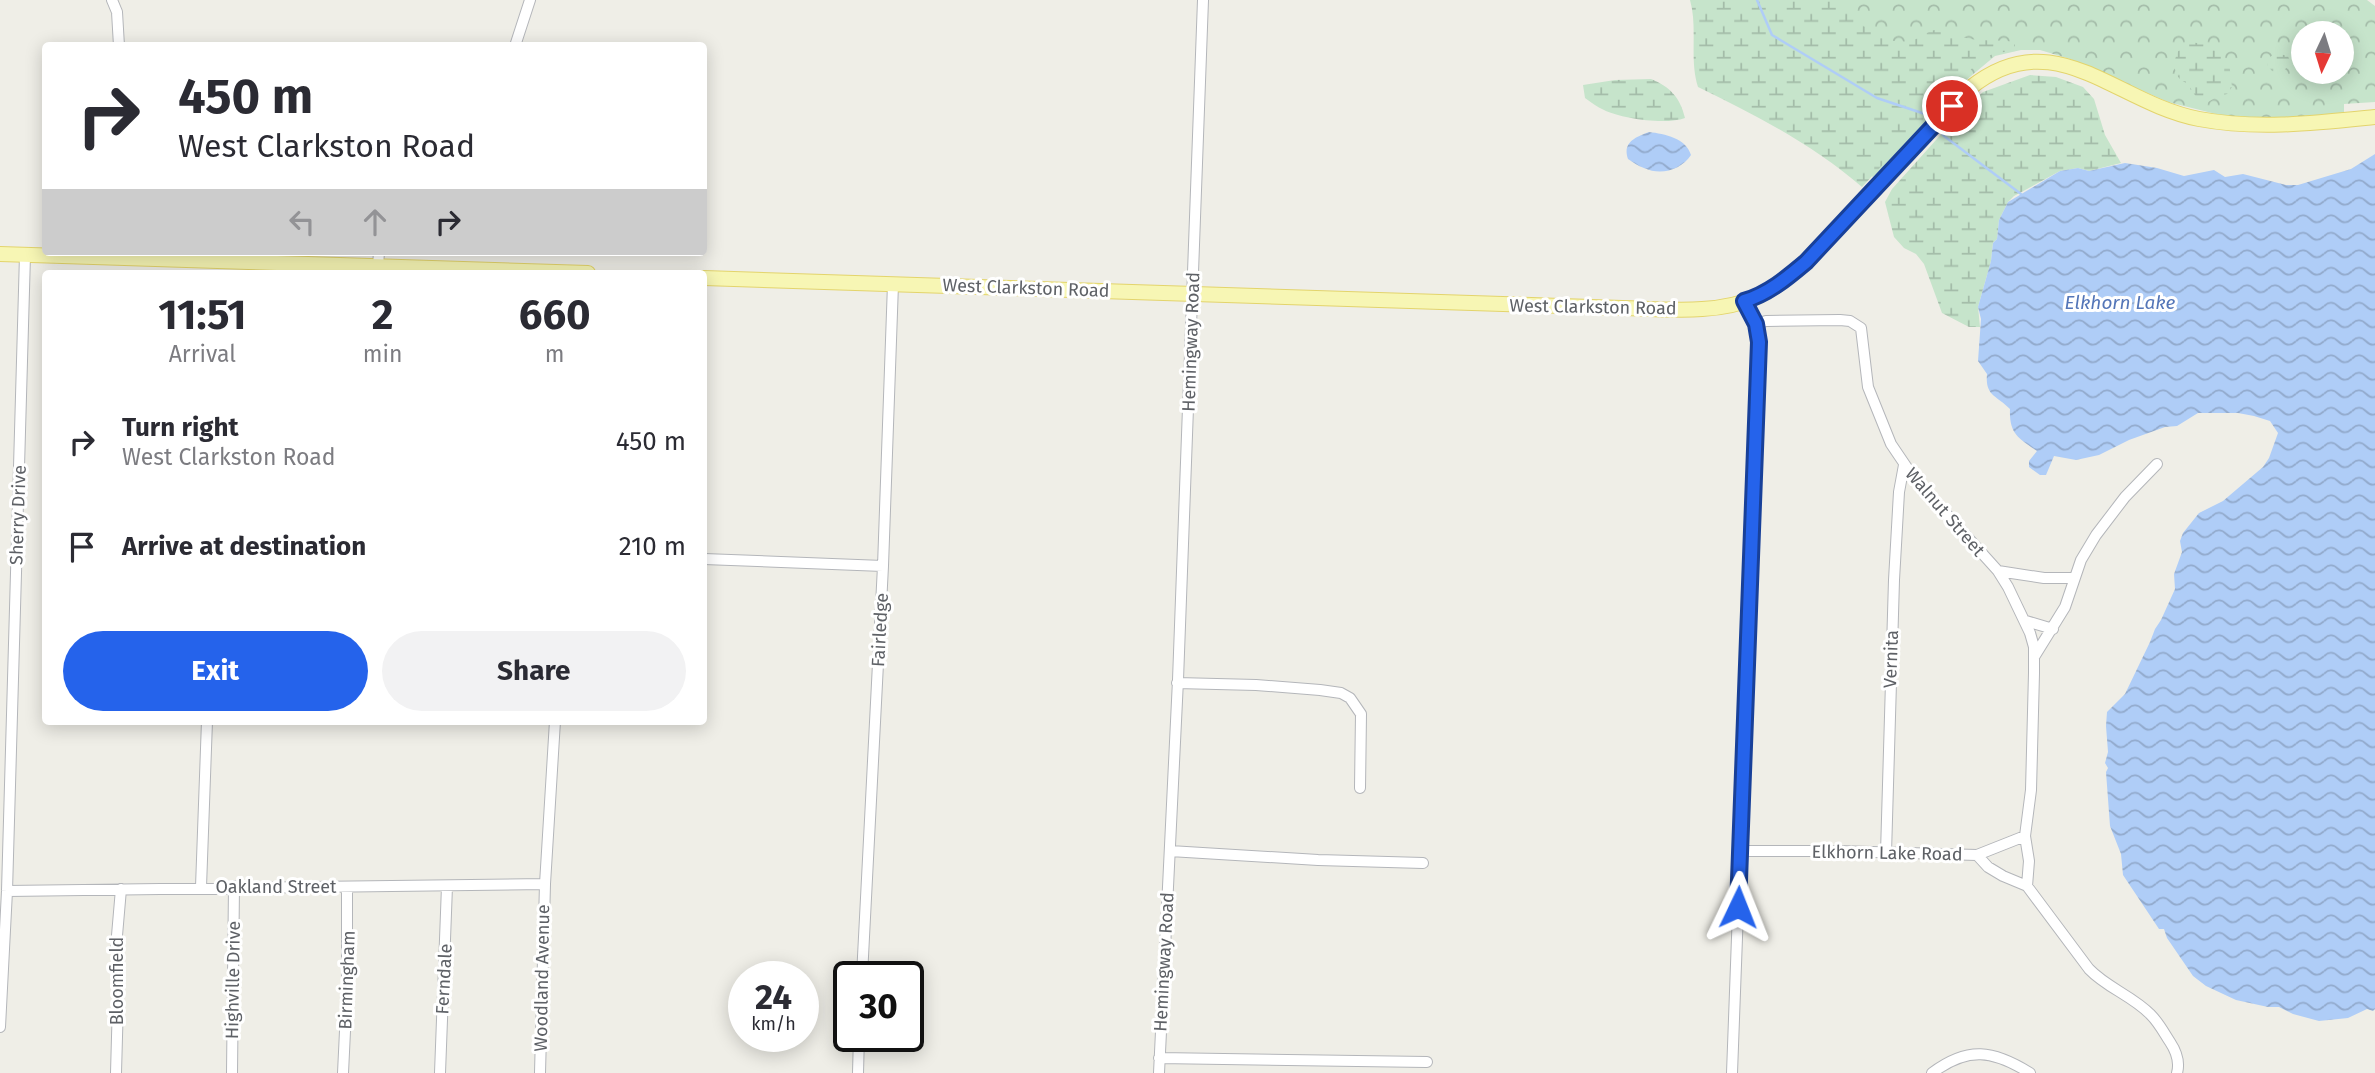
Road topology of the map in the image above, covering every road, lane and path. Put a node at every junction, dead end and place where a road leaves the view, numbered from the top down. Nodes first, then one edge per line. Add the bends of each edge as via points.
1 (112, 0) edge
2 (530, 0) edge
3 (1203, 0) edge
4 (119, 42) edge
5 (516, 42) edge
6 (2375, 117) edge
7 (0, 254) edge
8 (25, 255) junction
9 (42, 255) edge
10 (122, 256) edge
11 (378, 259) edge
12 (220, 267) edge
13 (534, 270) edge
14 (707, 278) edge
15 (893, 284) junction
16 (1193, 294) junction
17 (1744, 301) junction
18 (1756, 324) junction
19 (2157, 464) dead end
20 (1905, 466) junction
21 (707, 559) edge
22 (883, 566) junction
23 (1998, 571) junction
24 (2074, 578) junction
25 (2026, 621) junction
26 (2053, 629) junction
27 (2034, 657) junction
28 (1177, 684) junction
29 (207, 725) edge
30 (555, 725) edge
31 (1360, 788) dead end
32 (4, 826) edge
33 (2025, 835) junction
34 (1170, 851) junction
35 (1740, 851) junction
36 (1886, 853) junction
37 (1978, 855) junction
38 (1423, 863) dead end
39 (545, 884) junction
40 (234, 886) junction
41 (447, 886) junction
42 (2027, 886) junction
43 (201, 887) junction
44 (347, 887) junction
45 (121, 889) junction
46 (6, 891) junction
47 (863, 961) edge
48 (0, 1027) edge
49 (859, 1052) edge
50 (1159, 1058) junction
51 (1426, 1062) dead end
52 (116, 1073) edge
53 (232, 1073) edge
54 (343, 1073) edge
55 (440, 1073) edge
56 (540, 1073) edge
57 (858, 1073) edge
58 (1159, 1073) edge
59 (1732, 1073) edge
60 (1932, 1073) edge
61 (2030, 1073) edge
62 (2177, 1073) edge

1 - 4 street
2 - 5 street
3 - 16 street, Hemingway Road
6 - 17 main road, West Clarkston Road via 2272,126 2227,123 2154,104 2077,69 2045,61 2011,64 1970,88 1806,262 1789,277
7 - 8 main road
8 - 9 main road
8 - 32 street, Sherry Drive
10 - 12 main road
11 - 12 main road
11 - 13 main road
14 - 15 main road, West Clarkston Road
15 - 16 main road, West Clarkston Road
15 - 22 street, Fairledge
16 - 17 main road, West Clarkston Road via 1665,309 1721,307
16 - 28 street, Hemingway Road
17 - 18 street
18 - 20 street, Walnut Street via 1824,320 1850,321 1861,328 1868,387
18 - 35 street via 1759,342
19 - 24 street via 2096,535
20 - 23 street, Walnut Street
20 - 36 street, Vernita via 1894,580
21 - 22 street
22 - 47 street, Fairledge
23 - 24 street, Walnut Street
23 - 25 street, Walnut Street
24 - 26 street
25 - 26 street
25 - 27 street, Walnut Street
26 - 27 street
27 - 33 street, Walnut Street
28 - 31 street via 1320,690 1350,698 1361,714
28 - 34 street, Hemingway Road
29 - 43 street
30 - 39 street, Woodland Avenue
32 - 46 street, Sherry Drive
33 - 37 street
33 - 42 street, Walnut Street
34 - 38 street
34 - 50 street, Hemingway Road
35 - 36 street, Elkhorn Lake Road
35 - 59 street
36 - 37 street, Elkhorn Lake Road
37 - 42 street, Elkhorn Lake Road via 1988,867
39 - 41 street, Oakland Street
39 - 56 street, Woodland Avenue
40 - 43 street, Oakland Street
40 - 44 street, Oakland Street
40 - 53 street, Highville Drive
41 - 44 street, Oakland Street
41 - 55 street, Ferndale
42 - 62 street, Elkhorn Lake Road via 2100,981 2151,1014 2174,1049
43 - 45 street, Oakland Street
44 - 54 street, Birmingham
45 - 46 street, Oakland Street
45 - 52 street, Bloomfield
46 - 48 street, Sherry Drive
49 - 57 street
50 - 51 street
50 - 58 street, Hemingway Road
60 - 61 street via 1973,1053 2003,1059

